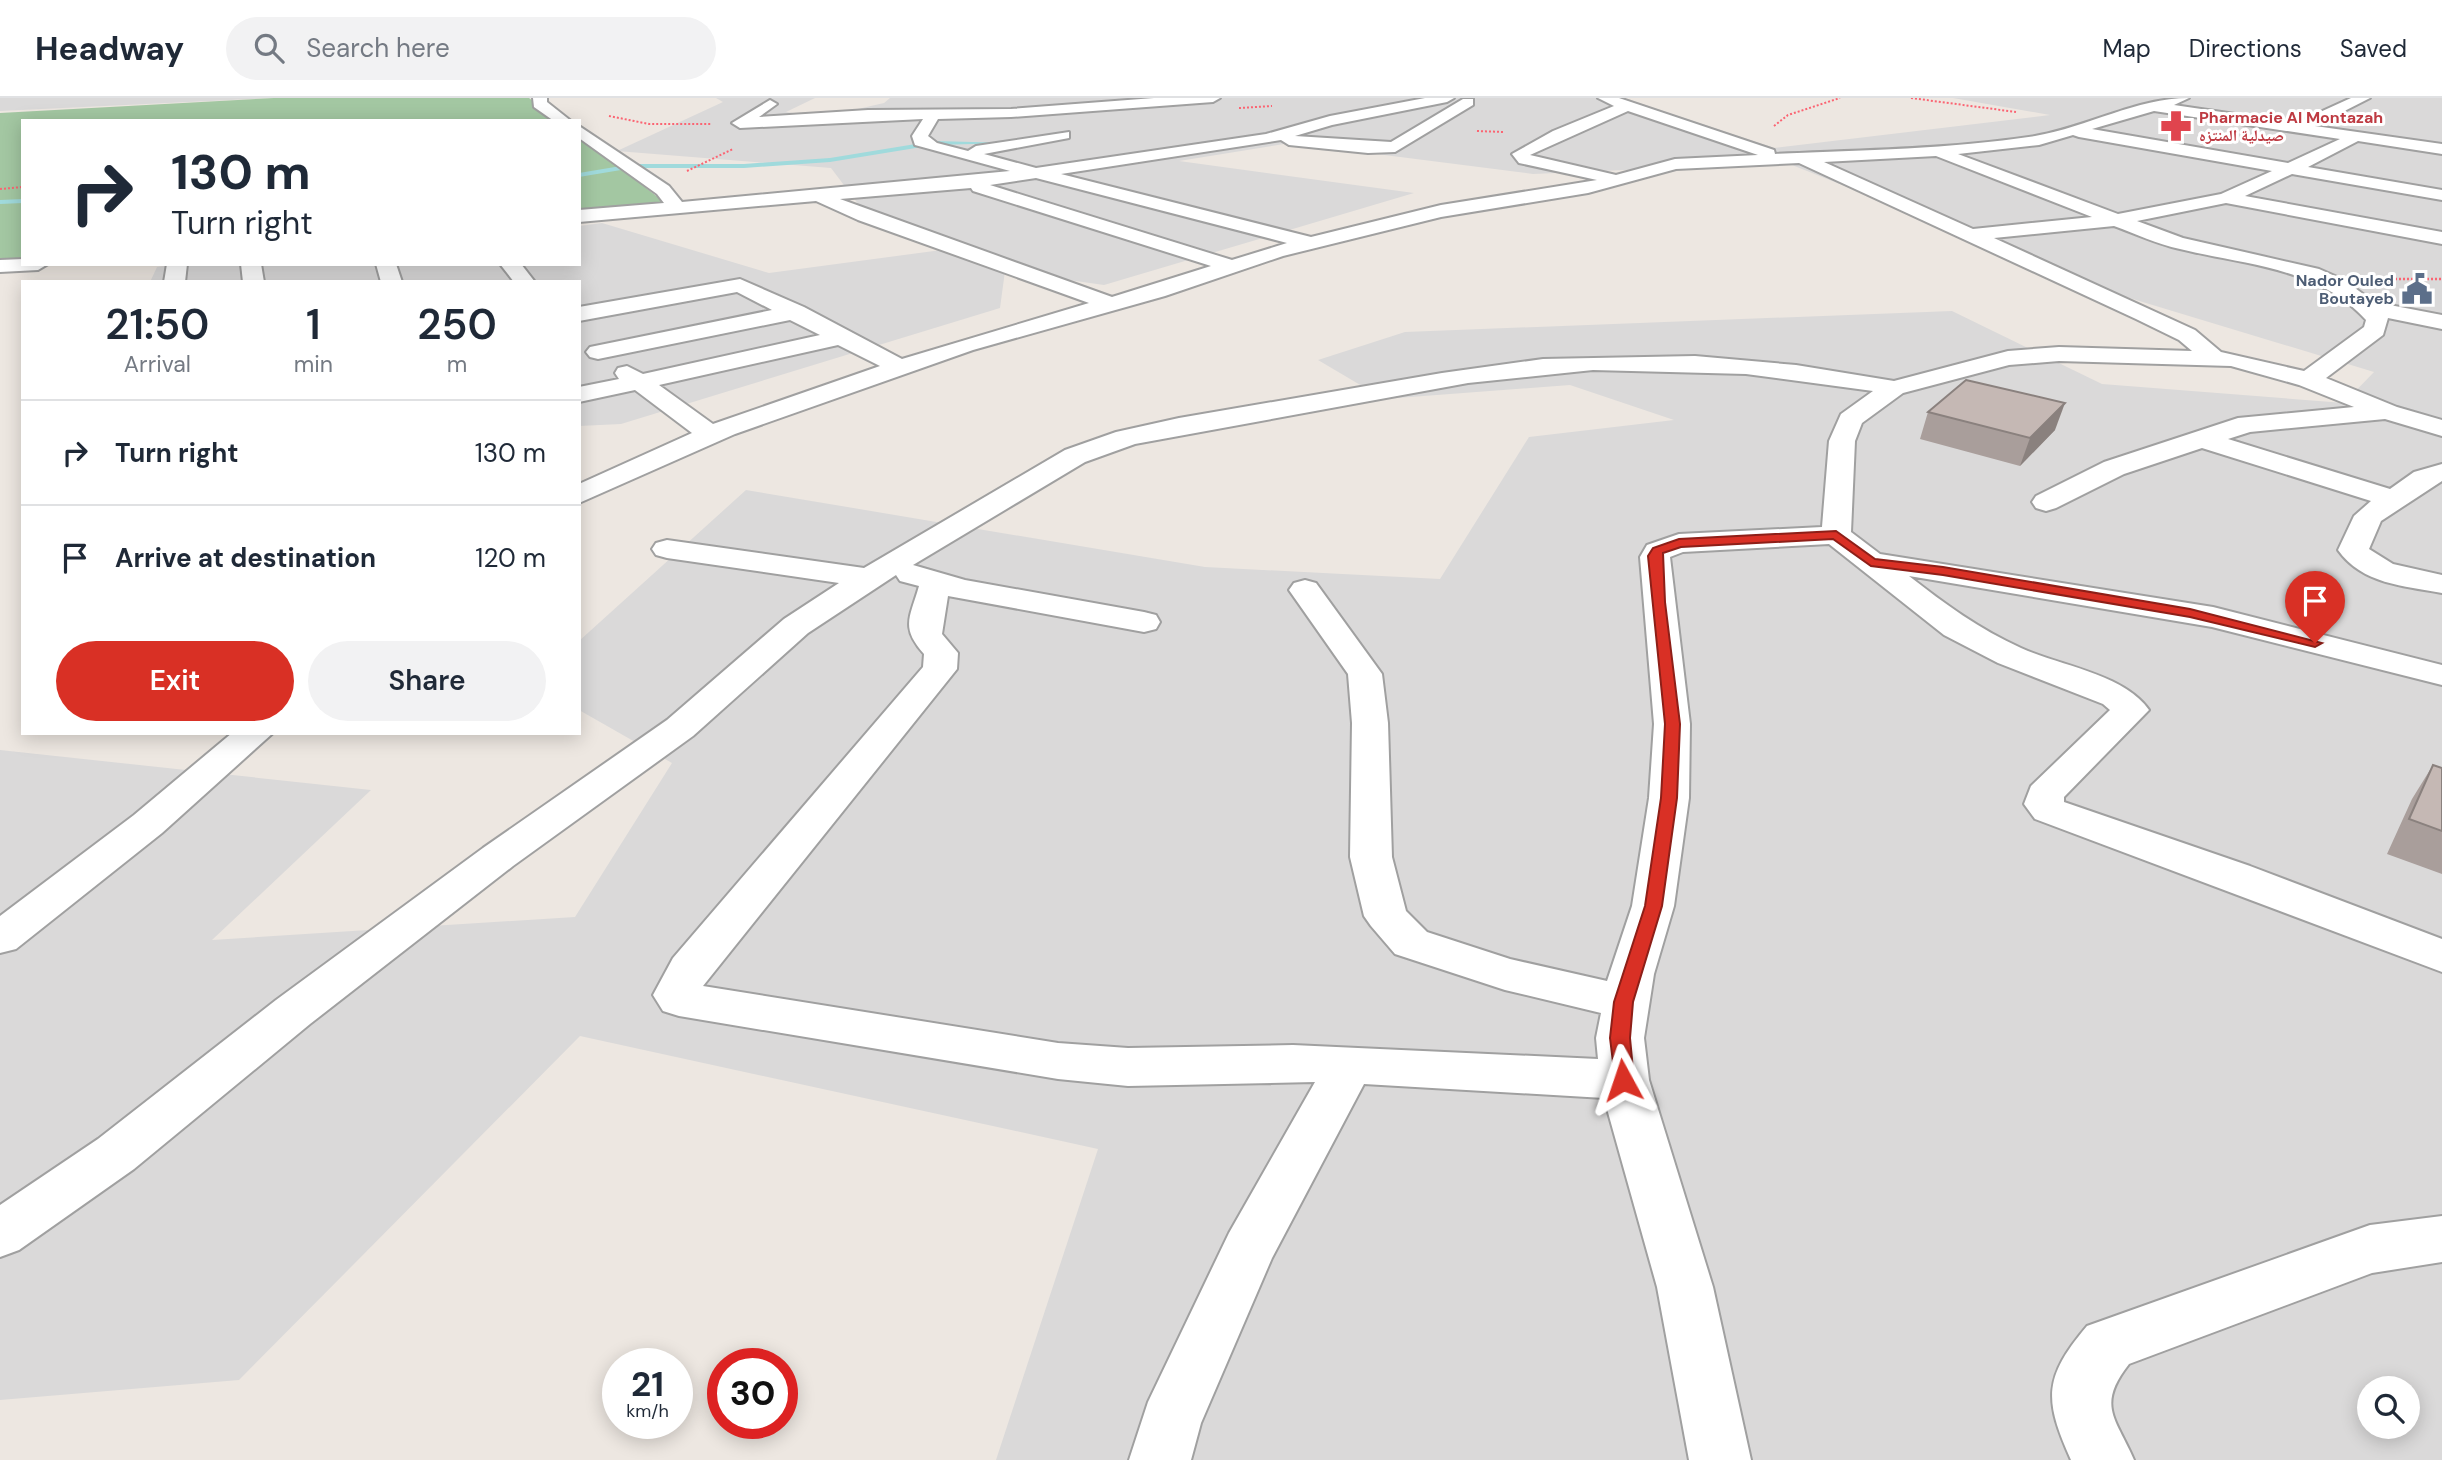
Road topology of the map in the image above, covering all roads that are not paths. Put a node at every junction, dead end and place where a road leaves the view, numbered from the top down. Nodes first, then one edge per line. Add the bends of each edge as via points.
1 (1213, 98) edge
2 (1447, 98) edge
3 (1471, 98) edge
4 (1605, 98) edge
5 (2182, 98) edge
6 (2363, 98) edge
7 (540, 101) edge
8 (1119, 102) edge
9 (770, 104) dead end
10 (1062, 104) edge
11 (2239, 104) dead end
12 (1626, 106) junction
13 (2155, 106) junction
14 (2117, 110) junction
15 (1045, 111) junction
16 (989, 114) junction
17 (2213, 114) junction
18 (933, 115) junction
19 (562, 119) edge
20 (2158, 125) dead end
21 (2299, 127) junction
22 (2426, 127) dead end
23 (2074, 131) junction
24 (581, 132) edge
25 (1063, 135) junction
26 (1275, 138) junction
27 (2039, 140) junction
28 (2393, 141) junction
29 (2351, 146) junction
30 (998, 147) junction
31 (2442, 149) edge
32 (1937, 151) junction
33 (960, 153) junction
34 (1801, 157) junction
35 (1779, 158) junction
36 (1135, 159) junction
37 (2295, 159) junction
38 (2442, 162) edge
39 (1041, 173) junction
40 (1621, 180) junction
41 (2264, 182) junction
42 (967, 183) junction
43 (2442, 195) edge
44 (819, 196) junction
45 (2225, 198) junction
46 (677, 207) junction
47 (581, 216) edge
48 (2116, 220) junction
49 (1966, 235) junction
50 (2442, 238) edge
51 (1311, 243) junction
52 (21, 265) edge
53 (0, 266) edge
54 (512, 266) edge
55 (1231, 266) junction
56 (523, 280) edge
57 (1111, 304) junction
58 (2369, 308) junction
59 (796, 312) junction
60 (581, 314) edge
61 (2442, 322) edge
62 (843, 337) junction
63 (588, 346) edge
64 (2212, 356) junction
65 (899, 367) junction
66 (2308, 380) junction
67 (640, 383) junction
68 (1894, 388) junction
69 (581, 395) edge
70 (2388, 412) junction
71 (2442, 428) edge
72 (710, 434) junction
73 (2198, 438) junction
74 (2442, 472) edge
75 (581, 492) edge
76 (2393, 499) junction
77 (2046, 502) dead end
78 (1836, 535) junction
79 (667, 549) dead end
80 (1871, 562) junction
81 (900, 576) junction
82 (2442, 584) edge
83 (1305, 590) dead end
84 (1144, 622) dead end
85 (2442, 675) edge
86 (253, 735) edge
87 (0, 938) edge
88 (2442, 956) edge
89 (1623, 1002) junction
90 (1349, 1066) junction
91 (1623, 1080) junction
92 (0, 1234) edge
93 (2442, 1239) edge
94 (1160, 1460) edge
95 (1720, 1460) edge
96 (2103, 1460) edge

1 - 8 street
2 - 26 street via 1330,121
3 - 26 street via 1404,144 1386,148
4 - 12 street
5 - 13 street
6 - 21 street
7 - 19 street
8 - 10 street
9 - 18 street via 740,123
10 - 15 street
11 - 17 street
12 - 35 street
12 - 40 street via 1522,151 1521,156
13 - 14 street
13 - 17 street
14 - 20 street
14 - 23 street
15 - 16 street
15 - 25 street
16 - 18 street
16 - 30 street via 990,136
17 - 21 street
18 - 33 street via 919,135 921,142
21 - 29 street
22 - 28 street
23 - 27 street
23 - 37 street
24 - 46 street via 663,190
25 - 30 street
25 - 36 street
26 - 36 street
27 - 32 street
27 - 41 street
28 - 29 street
28 - 31 street
29 - 37 street
29 - 38 street
30 - 33 street
32 - 34 street
32 - 48 street
33 - 39 street
34 - 35 street
34 - 49 street
35 - 40 street via 1675,164
36 - 39 street
37 - 41 street
37 - 43 street
39 - 42 street
39 - 51 street
40 - 51 street via 1544,197 1441,211
41 - 45 street
42 - 44 street
42 - 55 street
44 - 46 street
44 - 57 street
45 - 48 street
45 - 50 street
46 - 47 street
48 - 49 street
48 - 58 street via 2178,243 2327,280
49 - 64 street via 2187,335
51 - 55 street
52 - 53 street
54 - 56 street
55 - 57 street
57 - 65 street
58 - 61 street
58 - 66 street via 2376,319 2375,330
59 - 60 street via 735,285
59 - 62 street
59 - 63 street
62 - 65 street
62 - 67 street
63 - 67 street
64 - 66 street
64 - 68 street via 2027,356
65 - 72 street
66 - 70 street
67 - 69 street
67 - 72 street
68 - 78 street via 1850,419 1842,441
68 - 81 street via 1824,373 1765,368 1582,365 1494,372 1123,438 1075,456
70 - 71 street
70 - 73 street via 2247,425
72 - 75 street
73 - 76 street
73 - 77 street via 2114,468
74 - 76 street
76 - 82 street via 2369,516 2353,550 2375,569
78 - 80 street
78 - 89 street via 1679,543 1655,556 1672,724 1669,798 1653,906
79 - 81 street
80 - 85 street via 2213,617
80 - 88 street via 1956,628 2010,656 2129,705 2132,710 2045,794 2049,810
81 - 84 street
81 - 90 street via 926,636 941,653 940,668 689,969 676,995 679,999 1058,1061 1128,1067 1215,1063
81 - 92 street via 796,626 680,728 498,857 116,1154
83 - 89 street via 1365,674 1371,857 1386,916 1411,943 1505,974
86 - 87 street via 148,824
89 - 91 street
90 - 91 street
90 - 94 street via 1248,1250 1170,1423
91 - 95 street via 1685,1287
93 - 96 street via 2370,1249 2108,1345 2093,1362 2078,1393 2088,1430

